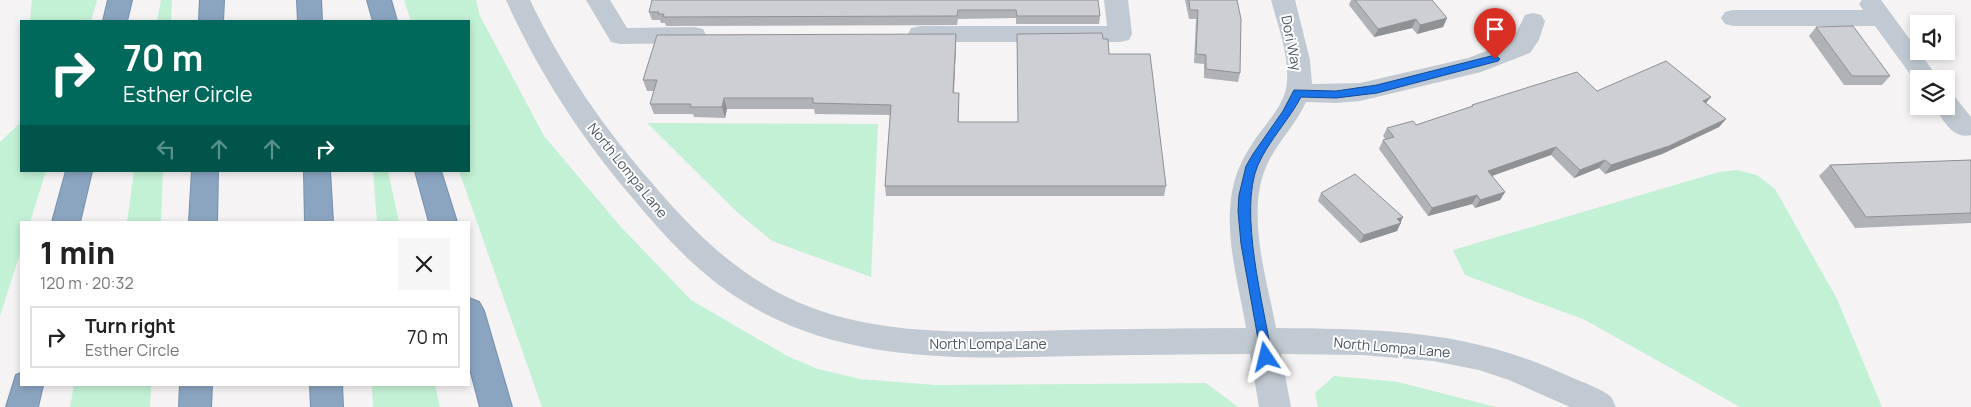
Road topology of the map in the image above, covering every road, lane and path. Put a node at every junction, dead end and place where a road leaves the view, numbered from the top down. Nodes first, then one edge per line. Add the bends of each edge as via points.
1 (120, 0) edge
2 (212, 0) edge
3 (309, 0) edge
4 (379, 0) edge
5 (518, 0) edge
6 (598, 0) edge
7 (1116, 0) edge
8 (1283, 0) edge
9 (1875, 9) edge
10 (1733, 18) dead end
11 (115, 20) edge
12 (211, 20) edge
13 (310, 20) edge
14 (385, 20) edge
15 (1533, 21) dead end
16 (895, 34) edge
17 (718, 35) edge
18 (1920, 70) edge
19 (1297, 93) junction
20 (1955, 115) edge
21 (1964, 127) dead end
22 (79, 172) edge
23 (205, 172) edge
24 (317, 172) edge
25 (428, 172) edge
26 (66, 221) edge
27 (203, 221) edge
28 (319, 221) edge
29 (443, 221) edge
30 (470, 315) edge
31 (1263, 340) junction
32 (27, 386) edge
33 (196, 386) edge
34 (326, 386) edge
35 (22, 407) edge
36 (195, 407) edge
37 (327, 407) edge
38 (496, 407) edge
39 (1275, 407) edge
40 (1600, 407) edge

1 - 11 highway
2 - 12 highway
3 - 13 highway
4 - 14 highway
5 - 31 street, North Lompa Lane via 544,52 580,109 652,203 706,259 750,291 792,313 855,333 930,343
6 - 17 street via 620,36
7 - 16 street via 1120,34
8 - 19 street, Dori Way via 1297,61
9 - 10 street
9 - 18 street
15 - 19 street via 1527,40 1521,47 1472,66 1360,92
19 - 31 street, Dori Way via 1258,154 1245,195 1245,229
20 - 21 street
22 - 26 highway
23 - 27 highway
24 - 28 highway
25 - 29 highway
30 - 38 highway
31 - 39 street, Dori Way
31 - 40 street, North Lompa Lane via 1368,342 1461,353 1559,385
32 - 35 highway
33 - 36 highway
34 - 37 highway

